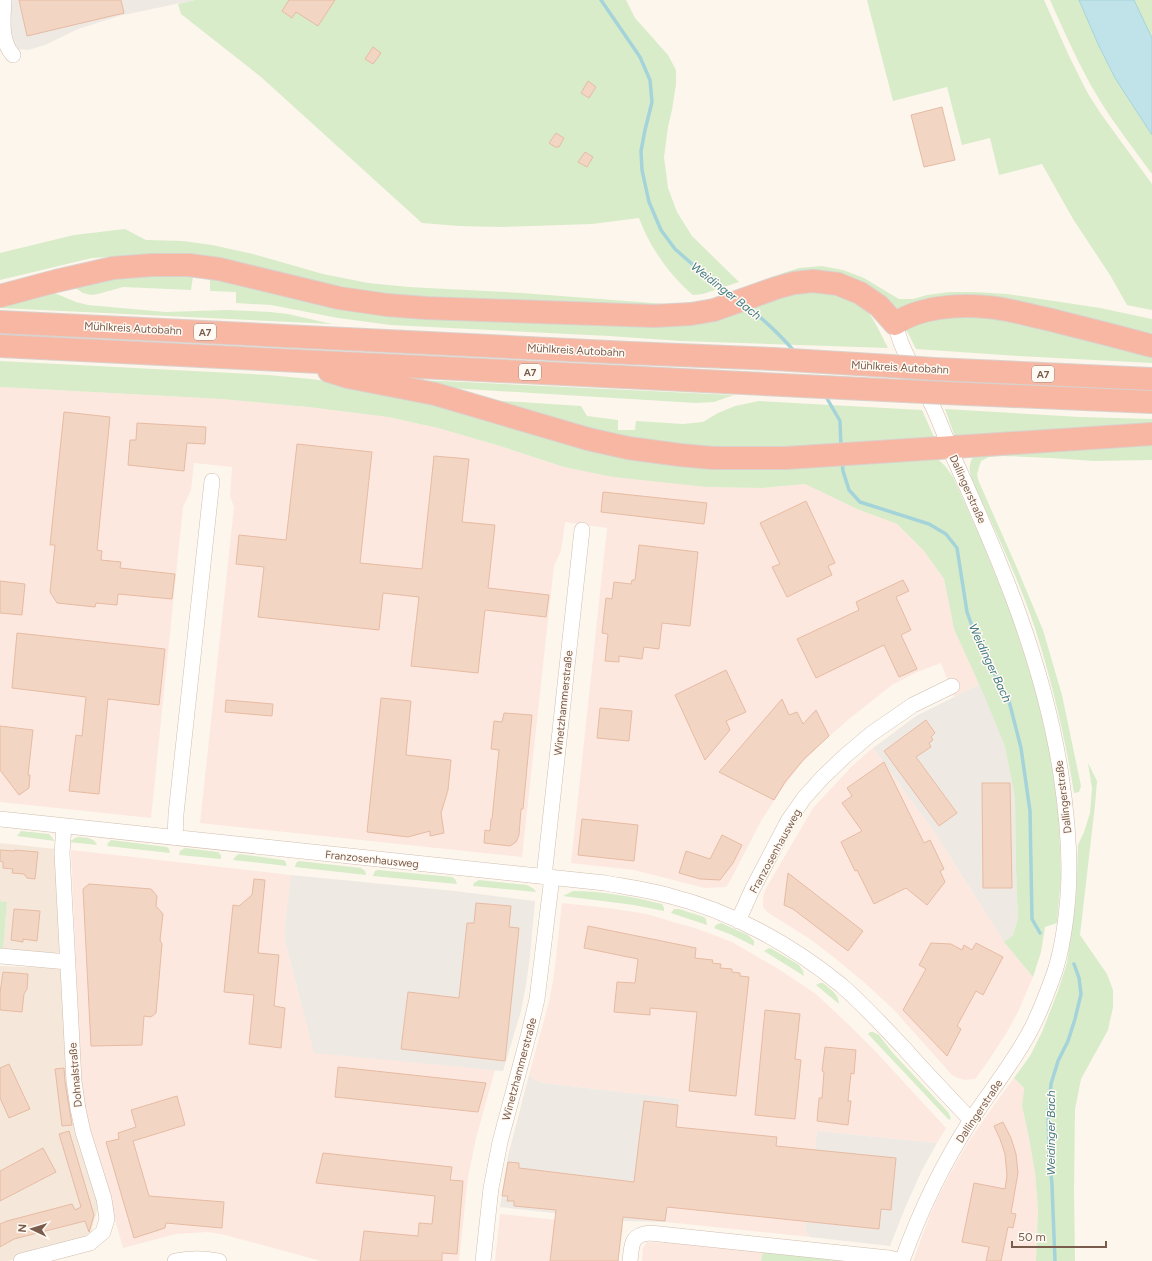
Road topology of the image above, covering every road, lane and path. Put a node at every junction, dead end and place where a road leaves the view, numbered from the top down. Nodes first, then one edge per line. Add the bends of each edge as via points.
1 (4, 0) edge
2 (13, 55) dead end
3 (0, 296) edge
4 (0, 322) edge
5 (895, 324) junction
6 (0, 346) edge
7 (1152, 346) edge
8 (300, 361) junction
9 (1152, 379) edge
10 (1152, 402) edge
11 (1152, 434) edge
12 (950, 447) junction
13 (212, 481) dead end
14 (582, 530) dead end
15 (952, 686) dead end
16 (0, 819) edge
17 (64, 826) junction
18 (175, 838) junction
19 (548, 877) junction
20 (738, 921) junction
21 (0, 956) edge
22 (68, 962) junction
23 (971, 1120) junction
24 (21, 1261) edge
25 (175, 1261) edge
26 (219, 1261) edge
27 (483, 1261) edge
28 (630, 1261) edge
29 (901, 1261) edge

1 - 2 street via 4,42
3 - 5 highway via 113,268 189,265 219,269 339,298 387,305 654,316 714,310 794,283 813,281 838,284 860,293 879,306
4 - 9 highway, Mühlkreis Autobahn / A7, bridge
5 - 7 highway via 909,316 929,310 955,306 986,307 1020,312
5 - 12 street, Dallingerstraße
6 - 8 highway, Mühlkreis Autobahn / A7
8 - 10 highway, Mühlkreis Autobahn / A7, bridge
8 - 12 highway via 348,377 435,394 588,439 628,448 680,455 713,458 786,458
11 - 12 highway
12 - 23 street, Dallingerstraße via 1016,604 1048,704 1065,800 1070,873 1065,933 1039,1013 1026,1040
13 - 18 street
14 - 19 street, Winetzhammerstraße
15 - 20 street, Franzosenhausweg via 913,705 871,734 822,778 788,821
16 - 17 street, Franzosenhausweg
17 - 18 street, Franzosenhausweg
17 - 22 street, Dohnalstraße via 62,853
18 - 19 street, Franzosenhausweg
19 - 20 street, Franzosenhausweg via 644,889 694,903
19 - 27 street, Winetzhammerstraße via 537,999 490,1188
20 - 23 street, Franzosenhausweg via 789,947 841,986 880,1023
21 - 22 street
22 - 24 street, Dohnalstraße via 72,1055 78,1109 107,1219 103,1232 90,1243
23 - 29 street, Dallingerstraße via 941,1169
25 - 26 street
28 - 29 street, Dallingerstraße via 635,1238 650,1233

